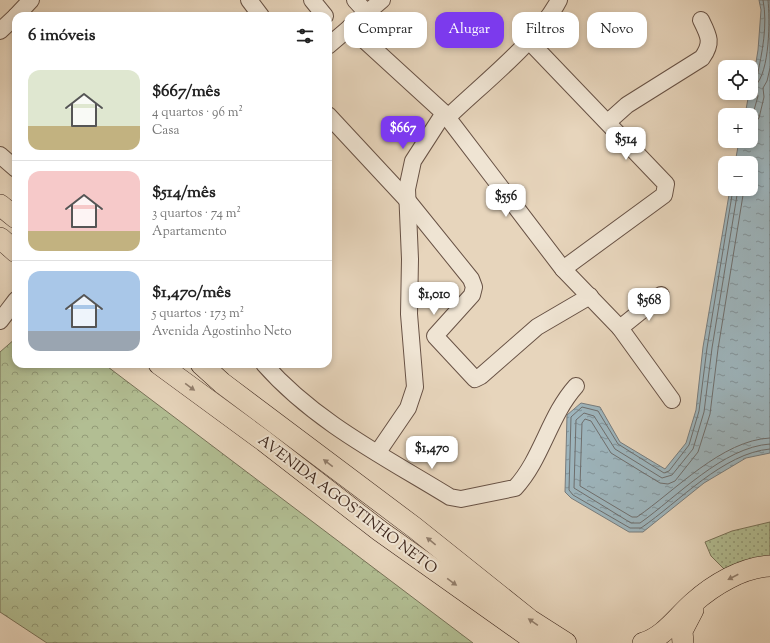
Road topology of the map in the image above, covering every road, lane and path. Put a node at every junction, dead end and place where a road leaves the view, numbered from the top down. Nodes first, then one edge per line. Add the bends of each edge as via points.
1 (31, 0) edge
2 (249, 0) edge
3 (312, 0) edge
4 (355, 0) edge
5 (382, 0) edge
6 (559, 0) edge
7 (20, 12) edge
8 (258, 12) edge
9 (322, 12) edge
10 (366, 12) joint
11 (553, 12) edge
12 (12, 20) edge
13 (701, 20) dead end
14 (332, 23) edge
15 (0, 31) edge
16 (344, 31) edge
17 (344, 33) edge
18 (332, 43) edge
19 (364, 48) edge
20 (521, 48) edge
21 (536, 48) edge
22 (445, 115) junction
23 (332, 119) edge
24 (608, 122) junction
25 (0, 155) edge
26 (12, 166) edge
27 (408, 201) junction
28 (0, 204) edge
29 (12, 214) edge
30 (0, 238) edge
31 (12, 248) edge
32 (563, 269) junction
33 (661, 295) dead end
34 (590, 296) junction
35 (12, 305) edge
36 (0, 321) edge
37 (620, 328) junction
38 (435, 336) junction
39 (411, 340) junction
40 (164, 368) edge
41 (205, 368) edge
42 (215, 368) edge
43 (268, 368) edge
44 (222, 383) junction
45 (576, 386) dead end
46 (672, 400) dead end
47 (378, 452) junction
48 (770, 566) edge
49 (708, 591) junction
50 (538, 643) edge
51 (566, 643) edge
52 (643, 643) edge
53 (683, 643) edge

1 - 7 street
2 - 8 street
3 - 9 street
4 - 10 street
5 - 10 street
6 - 11 street
12 - 15 street
13 - 24 street via 709,37 708,50 702,58 627,105
14 - 16 street
17 - 18 street
19 - 22 street
20 - 22 street
21 - 24 street
22 - 27 street via 413,161
22 - 32 street
23 - 27 street
24 - 32 street via 666,184 664,195
25 - 26 street
27 - 38 street via 471,279 474,287 472,295
27 - 39 street
28 - 29 main road
30 - 31 main road
32 - 34 street
33 - 37 street
34 - 37 street
34 - 38 street via 536,327 481,376 475,378
35 - 36 street
37 - 46 street
38 - 39 street
39 - 47 street via 415,387 408,408
40 -> 50 main road, AVENIDA AGOSTINHO NETO via 380,531
41 - 44 main road, AVENIDA AGOSTINHO NETO
42 - 44 street
43 - 47 street via 298,399 326,421
51 -> 44 main road, AVENIDA AGOSTINHO NETO via 530,620 415,528
45 - 47 street via 562,403 529,469 515,488 461,499 450,497
48 -> 49 main road via 762,566 736,575
49 - 52 main road via 692,603 669,628
49 - 53 main road via 684,628

